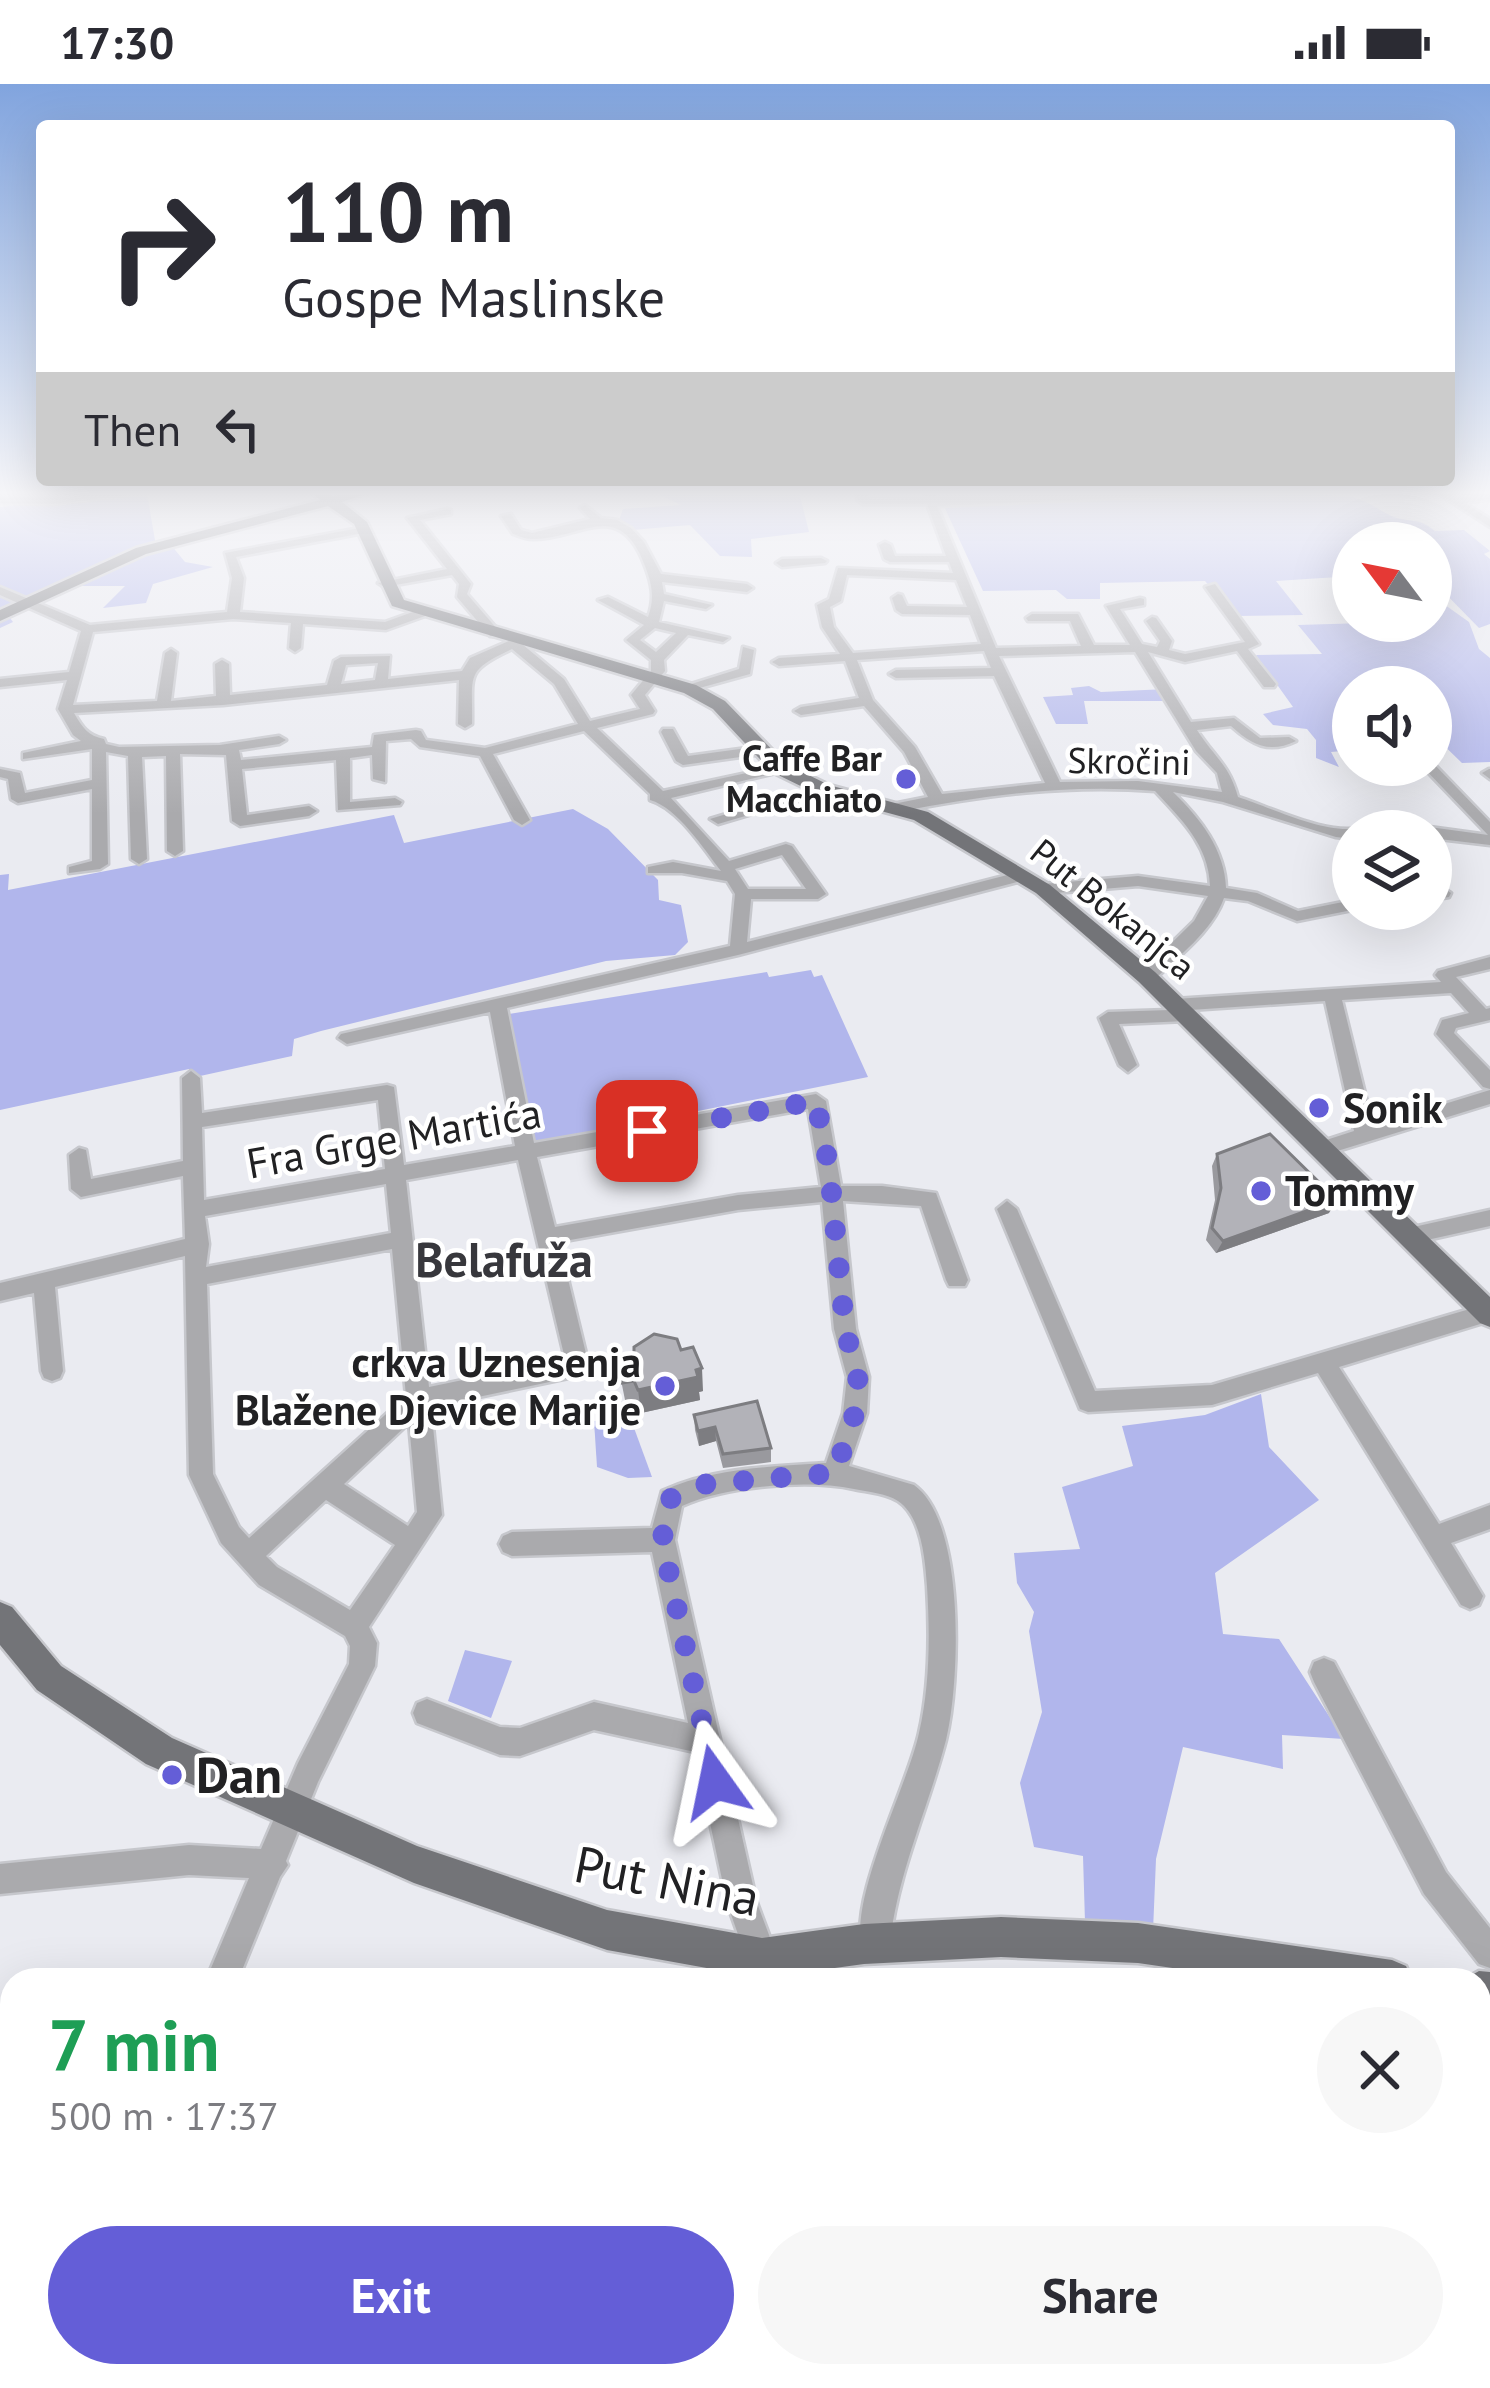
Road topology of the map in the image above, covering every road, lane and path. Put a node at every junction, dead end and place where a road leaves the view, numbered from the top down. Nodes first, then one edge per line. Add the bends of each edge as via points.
1 (21, 600) edge
2 (32, 600) edge
3 (235, 600) edge
4 (396, 600) edge
5 (465, 600) edge
6 (604, 600) dead end
7 (657, 600) edge
8 (675, 600) edge
9 (836, 600) edge
10 (899, 600) edge
11 (969, 600) edge
12 (1220, 600) edge
13 (27, 602) junction
14 (1140, 602) dead end
15 (398, 603) junction
16 (706, 605) dead end
17 (974, 611) junction
18 (421, 613) junction
19 (233, 615) junction
20 (0, 616) edge
21 (1032, 618) dead end
22 (298, 621) junction
23 (1152, 621) dead end
24 (652, 624) junction
25 (386, 626) junction
26 (88, 629) junction
27 (685, 631) junction
28 (494, 633) junction
29 (723, 638) dead end
30 (518, 642) junction
31 (295, 648) dead end
32 (1241, 648) junction
33 (990, 649) junction
34 (1089, 649) junction
35 (1138, 649) junction
36 (748, 650) dead end
37 (1162, 650) junction
38 (171, 653) dead end
39 (850, 658) junction
40 (779, 662) dead end
41 (222, 664) dead end
42 (653, 667) junction
43 (998, 672) junction
44 (896, 674) dead end
45 (76, 675) junction
46 (466, 675) junction
47 (0, 683) edge
48 (381, 684) junction
49 (1269, 684) dead end
50 (333, 688) junction
51 (691, 689) junction
52 (223, 701) junction
53 (867, 701) junction
54 (163, 706) junction
55 (65, 709) junction
56 (801, 711) dead end
57 (466, 724) dead end
58 (585, 724) junction
59 (1189, 726) junction
60 (668, 732) dead end
61 (279, 740) dead end
62 (1289, 741) dead end
63 (99, 742) junction
64 (225, 748) junction
65 (763, 750) junction
66 (380, 751) junction
67 (485, 752) junction
68 (135, 754) junction
69 (173, 755) junction
70 (343, 755) junction
71 (28, 756) dead end
72 (234, 765) junction
73 (779, 767) junction
74 (0, 773) edge
75 (380, 779) dead end
76 (101, 783) junction
77 (1448, 786) edge
78 (822, 789) junction
79 (1057, 789) junction
80 (1162, 790) junction
81 (655, 797) junction
82 (937, 799) junction
83 (1232, 799) junction
84 (9, 800) edge
85 (395, 802) dead end
86 (898, 807) junction
87 (309, 812) dead end
88 (718, 819) dead end
89 (521, 820) dead end
90 (1332, 828) edge
91 (1490, 831) edge
92 (1452, 839) edge
93 (1490, 840) edge
94 (175, 851) dead end
95 (989, 855) junction
96 (139, 859) dead end
97 (655, 869) dead end
98 (75, 870) dead end
99 (729, 872) junction
100 (1023, 876) junction
101 (986, 886) junction
102 (1043, 889) junction
103 (1217, 893) junction
104 (742, 894) junction
105 (1332, 908) edge
106 (739, 945) junction
107 (1490, 963) edge
108 (1147, 977) junction
109 (1454, 987) junction
110 (1332, 995) junction
111 (498, 1005) junction
112 (1180, 1010) junction
113 (1486, 1015) edge
114 (347, 1038) dead end
115 (1128, 1065) dead end
116 (190, 1078) dead end
117 (1490, 1082) edge
118 (1490, 1097) edge
119 (193, 1121) junction
120 (1365, 1136) junction
121 (1321, 1149) junction
122 (526, 1152) junction
123 (80, 1155) dead end
124 (194, 1166) junction
125 (396, 1174) junction
126 (831, 1193) junction
127 (197, 1209) junction
128 (1007, 1209) dead end
129 (1490, 1218) edge
130 (548, 1236) junction
131 (1409, 1236) junction
132 (404, 1239) junction
133 (198, 1244) junction
134 (198, 1277) junction
135 (44, 1280) junction
136 (957, 1280) dead end
137 (0, 1292) edge
138 (1489, 1313) edge
139 (1324, 1361) junction
140 (52, 1371) dead end
141 (418, 1399) junction
142 (835, 1473) junction
143 (323, 1484) junction
144 (1490, 1517) edge
145 (1435, 1537) junction
146 (662, 1540) junction
147 (411, 1542) junction
148 (512, 1544) dead end
149 (248, 1555) junction
150 (1470, 1596) dead end
151 (0, 1619) edge
152 (354, 1627) junction
153 (1324, 1672) dead end
154 (427, 1712) dead end
155 (706, 1741) junction
156 (297, 1810) junction
157 (273, 1864) junction
158 (0, 1879) edge
159 (875, 1943) junction
160 (1490, 1953) edge
161 (227, 1968) edge
162 (762, 1968) edge
163 (766, 1968) edge
164 (770, 1968) edge
165 (1310, 1968) edge

1 - 13 street
2 - 13 main road
3 - 19 street
4 - 15 main road
5 - 28 street
6 - 24 street
7 - 24 street
8 - 16 street
9 - 39 street via 823,605 827,622
10 - 17 street via 902,610
11 - 17 street
12 - 32 street via 1253,644
13 - 20 main road
13 - 26 street
14 - 35 street via 1112,606
15 - 18 main road, Put Bokanjca
15 - 25 street
17 - 33 street
18 - 25 street
18 - 28 main road, Put Bokanjca
19 - 22 street
19 - 26 street
21 - 34 street via 1074,617
22 - 25 street
22 - 31 street
23 - 37 street via 1166,641
24 - 27 street
24 - 42 street via 632,640
26 - 45 street
27 - 29 street
27 - 42 street
28 - 30 main road, Put Bokanjca
30 - 42 main road, Put Bokanjca
30 - 46 street via 475,662
30 - 58 street via 560,682
32 - 37 street via 1185,658
32 - 49 street
33 - 34 street
33 - 39 street
33 - 43 street
34 - 35 street
35 - 37 street
35 - 59 street
36 - 51 street via 745,671
38 - 54 street
39 - 40 street
39 - 53 street
41 - 52 street
42 - 51 main road, Put Bokanjca
42 - 58 street via 638,695 648,711
43 - 44 street
43 - 79 street
45 - 47 street
45 - 55 street
46 - 48 street
46 - 57 street
48 - 50 street
48 - 50 street via 386,659 340,662
50 - 52 street
51 - 65 main road, Put Bokanjca
52 - 54 street
53 - 56 street
53 - 82 street via 910,750
54 - 55 street
55 - 63 street via 76,729
58 - 67 street
58 - 81 street
59 - 62 street via 1234,722 1257,742
59 - 83 street via 1224,772
60 - 65 street via 683,761
61 - 64 street
63 - 68 street
63 - 71 street
63 - 76 street
64 - 69 street
64 - 72 street
65 - 73 main road, Put Bokanjca
66 - 67 street via 379,738 416,734 420,743
66 - 70 street
66 - 75 street
67 - 89 street
68 - 69 street
68 - 96 street
69 - 94 street
70 - 72 street
70 - 85 street via 343,807
72 - 87 street via 240,821
73 - 78 main road, Put Bokanjca
73 - 81 street
74 - 84 street via 15,776
76 - 84 street
76 - 98 street via 100,864
77 - 91 street
78 - 86 main road, Put Bokanjca
78 - 88 street
79 - 80 street, Skročini
79 - 82 street, Skročini
80 - 83 street, Skročini
80 - 103 street via 1201,832
81 - 99 street
82 - 86 street, Skročini
83 - 90 street, Skročini
86 - 95 main road, Put Bokanjca
92 - 93 street
95 - 100 main road, Put Bokanjca
95 - 101 main road
97 - 99 street
99 - 104 street
99 - 104 street via 786,849 818,894
100 - 101 street
100 - 102 main road, Put Bokanjca
101 - 106 street
102 - 103 street via 1138,881
102 - 108 main road, Put Bokanjca
103 - 105 street via 1267,901 1297,916
103 - 108 street via 1211,910
104 - 106 street
106 - 111 street
107 - 109 street via 1444,974
108 - 112 main road, Put Bokanjca
109 - 110 street
109 - 113 street
110 - 112 street
110 - 120 street
111 - 114 street
111 - 122 street
112 - 115 street via 1108,1018
112 - 121 main road, Put Bokanjca
113 - 117 street via 1448,1024 1445,1034
116 - 119 street
118 - 120 street
119 - 124 street
119 - 125 street via 387,1092
120 - 121 street
121 - 131 main road, Put Bokanjca
122 - 125 street, Fra Grge Martića
122 - 126 street, Fra Grge Martića via 816,1101
122 - 130 street
123 - 124 street via 81,1189
124 - 127 street
125 - 127 street, Fra Grge Martića
125 - 132 street
126 - 130 street
126 - 136 street via 929,1199
126 - 142 street via 858,1377
127 - 133 street
128 - 139 street via 1088,1402 1212,1395
129 - 131 street
130 - 141 street via 578,1366
131 - 138 main road, Put Bokanjca
132 - 134 street
132 - 141 street
133 - 134 street
133 - 135 street
134 - 149 street via 201,1475
135 - 137 street
135 - 140 street
138 - 139 street
139 - 145 street
141 - 143 street
141 - 147 street via 430,1515
142 - 146 street via 683,1492 670,1499
142 - 159 street via 909,1494 928,1517 938,1577 940,1698 888,1855
143 - 147 street
143 - 149 street
144 - 145 street
145 - 150 street
146 - 148 street
146 - 155 street
147 - 152 street
149 - 152 street via 268,1576
151 - 156 main road, Put Nina via 49,1678 159,1751
152 - 156 street via 364,1643 362,1666
153 - 160 street via 1436,1883
154 - 155 street via 500,1741 520,1742 594,1716
155 - 163 street via 742,1903
156 - 157 street
156 - 162 main road, Put Nina via 530,1907
157 - 158 street via 189,1860
157 - 161 street
159 - 164 main road, Put Nina
159 - 165 main road, Put Nina via 1138,1943

